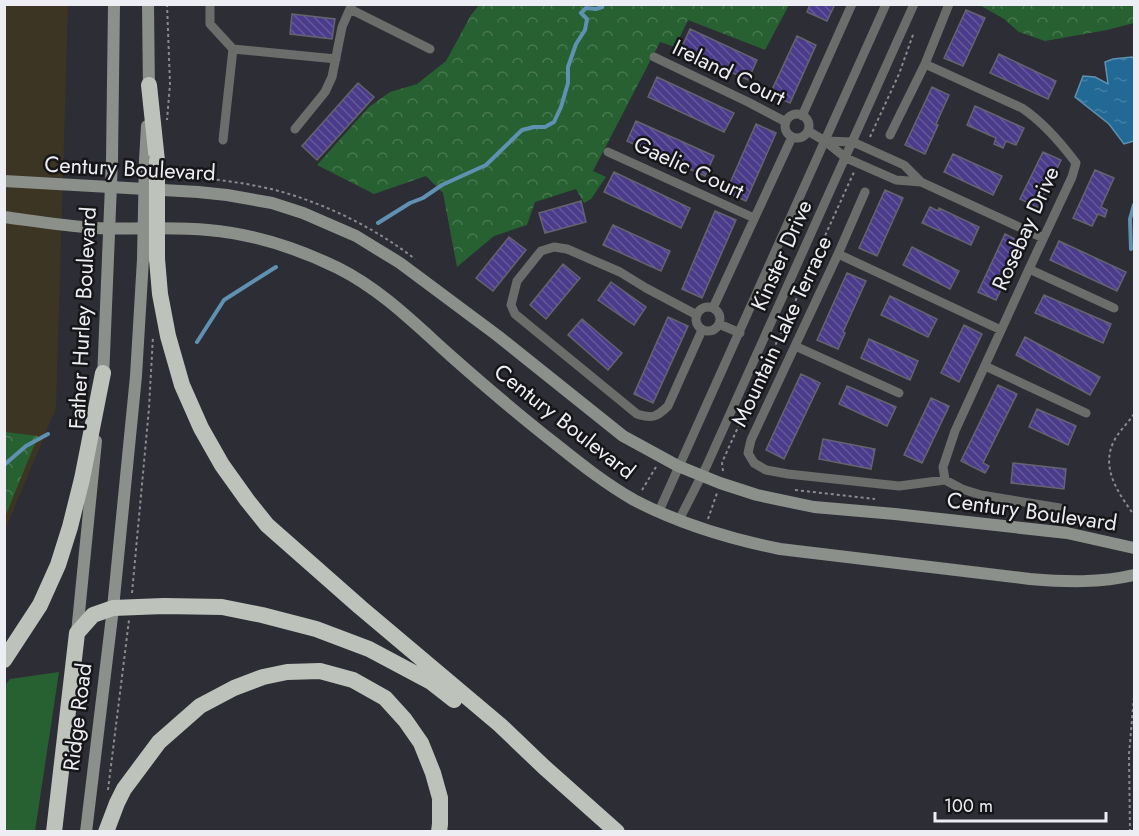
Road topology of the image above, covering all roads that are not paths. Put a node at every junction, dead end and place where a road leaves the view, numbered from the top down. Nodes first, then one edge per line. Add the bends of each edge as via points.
1 (114, 4) edge
2 (148, 4) edge
3 (210, 4) edge
4 (852, 4) edge
5 (886, 4) edge
6 (914, 4) edge
7 (949, 4) edge
8 (351, 7) edge
9 (233, 49) junction
10 (430, 49) dead end
11 (654, 57) dead end
12 (336, 59) junction
13 (925, 64) junction
14 (149, 85) joint
15 (802, 116) junction
16 (786, 122) junction
17 (295, 129) dead end
18 (808, 131) junction
19 (890, 135) dead end
20 (792, 137) junction
21 (223, 140) dead end
22 (825, 141) junction
23 (853, 142) junction
24 (608, 152) dead end
25 (846, 158) junction
26 (4, 181) edge
27 (921, 182) junction
28 (865, 192) dead end
29 (4, 217) edge
30 (754, 218) junction
31 (1043, 238) junction
32 (838, 254) junction
33 (150, 259) junction
34 (1029, 268) junction
35 (713, 308) junction
36 (1114, 308) dead end
37 (697, 315) junction
38 (719, 324) junction
39 (702, 330) junction
40 (1001, 330) junction
41 (740, 333) junction
42 (795, 346) junction
43 (985, 366) junction
44 (103, 373) junction
45 (899, 393) dead end
46 (1086, 413) dead end
47 (678, 466) junction
48 (704, 470) junction
49 (945, 480) junction
50 (1060, 508) dead end
51 (659, 511) junction
52 (679, 520) junction
53 (1134, 548) edge
54 (1134, 575) edge
55 (112, 608) junction
56 (77, 633) junction
57 (4, 660) edge
58 (544, 767) junction
59 (54, 831) edge
60 (86, 831) edge
61 (106, 831) edge
62 (439, 831) edge
63 (617, 831) edge

1 - 44 street, Father Hurley Boulevard, bridge
2 - 14 street
3 - 9 street via 210,24
4 - 15 street
5 - 22 street, Kinster Drive
6 - 23 street, Kinster Drive
7 - 13 street
8 - 10 street
8 - 12 street via 342,27
9 - 12 street
9 - 21 street
11 - 16 street, Ireland Court
12 - 17 street via 325,92
13 - 19 street
13 - 31 street, Rosebay Drive via 1022,108 1076,163
14 - 33 highway, bridge via 154,166
15 - 16 street via 796,114
15 - 18 street via 808,121
16 - 20 street
18 - 20 street via 801,138
18 - 22 street
20 - 30 street
22 - 23 street
22 - 25 street
22 - 41 street, Kinster Drive
23 - 25 street, Kinster Drive
23 - 27 street via 904,165
24 - 30 street, Gaelic Court
25 - 27 street via 896,180
25 - 48 street, Kinster Drive
26 - 47 street, Century Boulevard via 227,195 303,213 356,236 400,263 623,436
27 - 31 street
28 - 32 street, Mountain Lake Terrace
29 - 51 street, Century Boulevard via 94,228 220,231 266,240 321,260 390,302 593,474
30 - 35 street
31 - 34 street, Rosebay Drive
32 - 40 street
32 - 42 street, Mountain Lake Terrace
33 - 55 street
33 - 58 highway via 182,385 206,438 247,500 267,525
34 - 36 street
34 - 40 street, Rosebay Drive
35 - 37 street via 702,309
35 - 38 street via 719,314
37 - 39 street
37 - 39 street via 620,272 554,247 541,251 524,271 511,305 515,314 540,335 637,414 648,417 659,415 668,406
38 - 39 street via 712,331
38 - 41 street
40 - 43 street, Rosebay Drive
41 - 47 street, Kinster Drive
42 - 45 street
42 - 49 street, Mountain Lake Terrace via 751,440 748,453 754,463 788,474 899,486
43 - 46 street
43 - 49 street, Rosebay Drive via 948,449 943,467
44 - 56 street, Father Hurley Boulevard
44 - 57 highway via 82,479 58,565 40,605
47 - 48 street, Century Boulevard
47 - 51 street, Kinster Drive
48 - 52 street, Kinster Drive
48 - 53 street, Century Boulevard via 757,495 814,507 1067,533
49 - 50 street via 981,495
51 - 52 street, Century Boulevard
52 - 54 street, Century Boulevard via 780,549 1065,582
55 - 56 highway via 93,615
55 - 58 highway via 222,607 316,628 369,649 431,682
55 - 60 street, Ridge Road
56 - 59 highway, Ridge Road
58 - 63 highway
61 - 62 highway via 124,789 159,742 200,706 263,677 320,671 353,680 385,698 405,720 421,743 433,773 440,798

